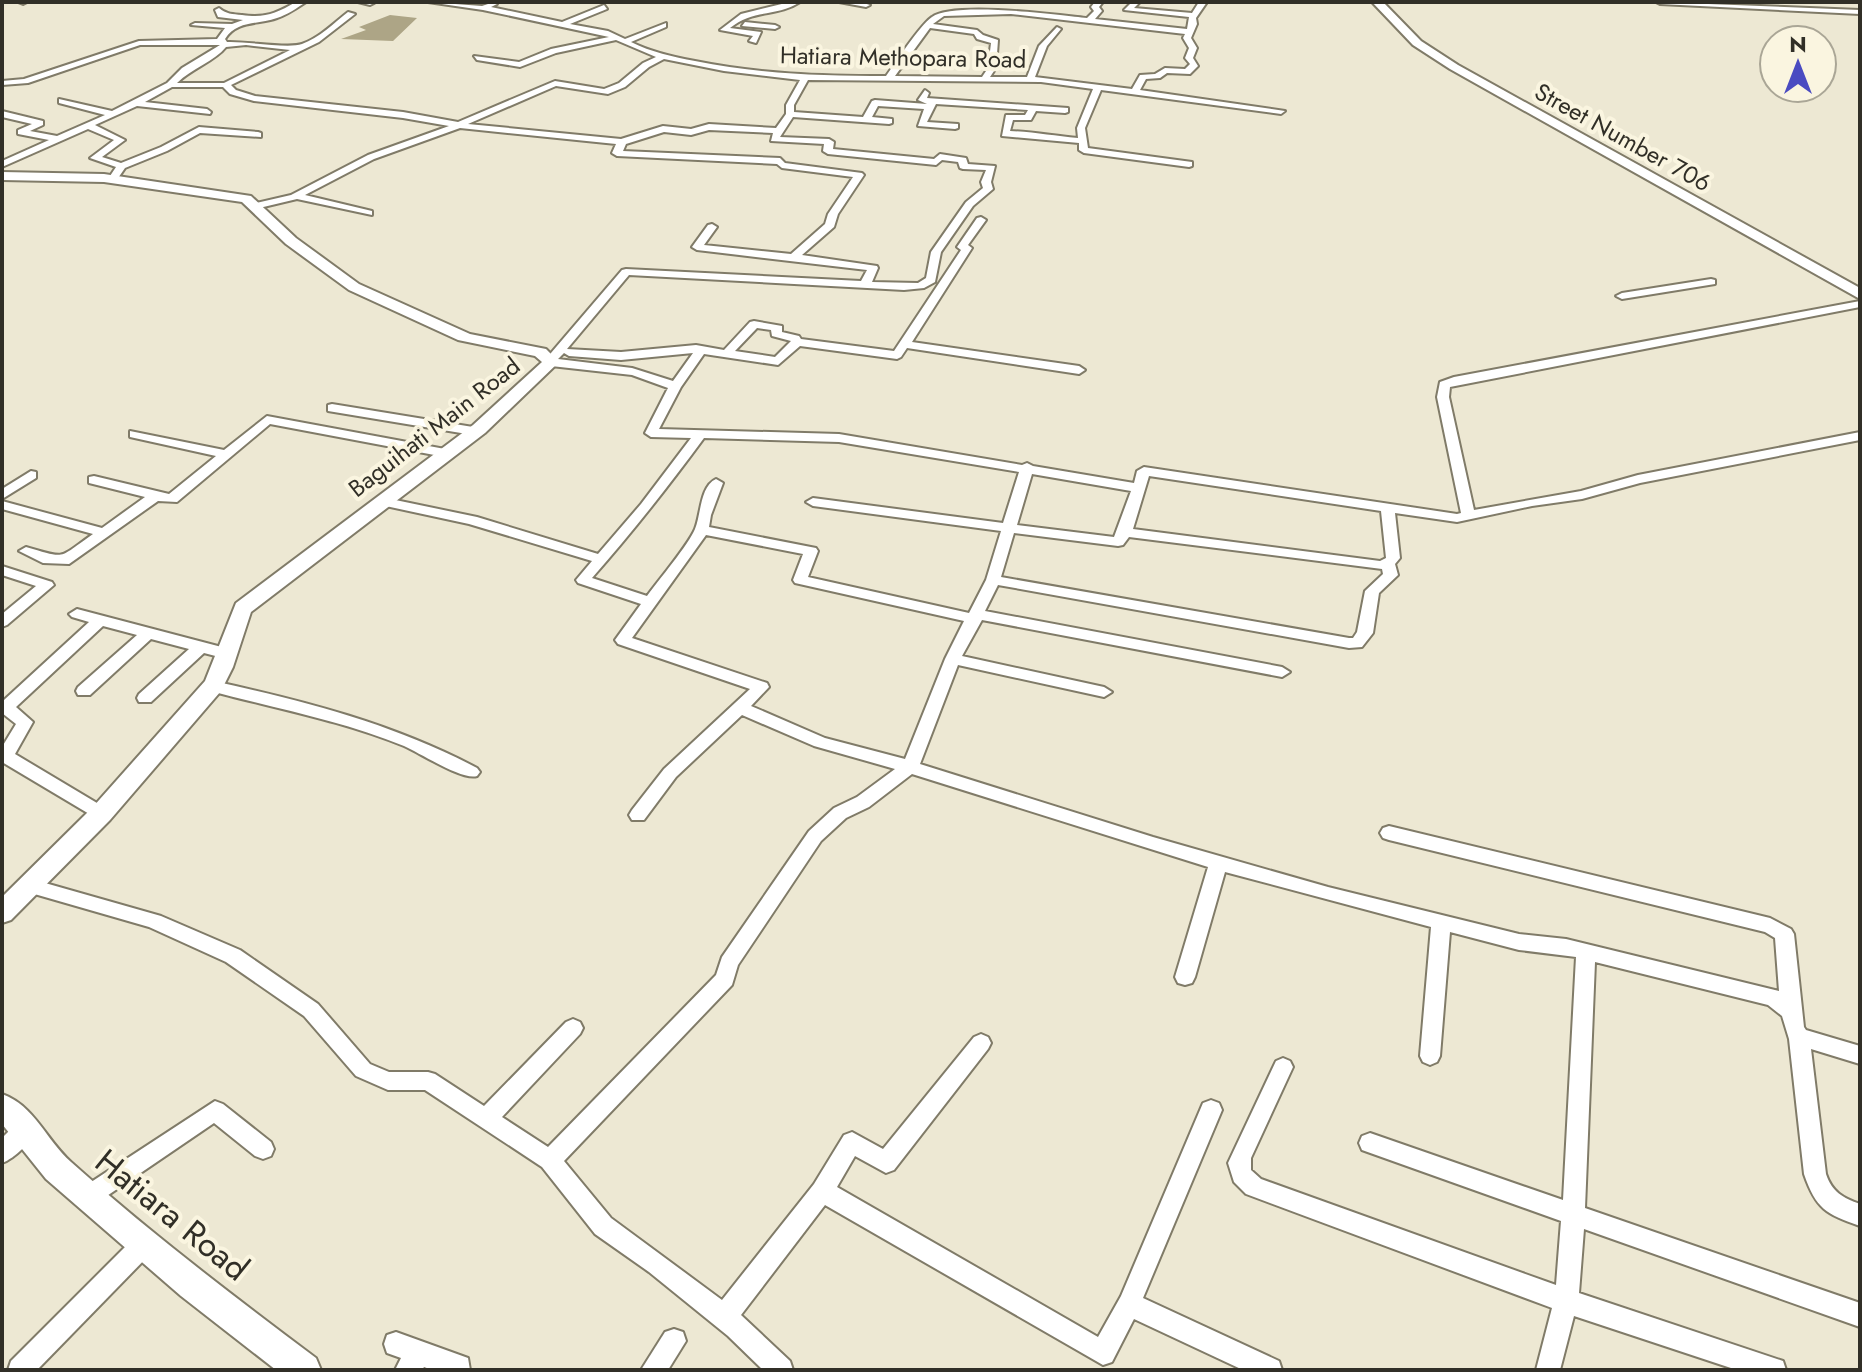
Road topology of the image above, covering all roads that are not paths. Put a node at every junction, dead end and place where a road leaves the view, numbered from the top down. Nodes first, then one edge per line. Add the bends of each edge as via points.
1 (302, 2) edge
2 (362, 2) edge
3 (432, 2) edge
4 (497, 2) edge
5 (796, 2) edge
6 (843, 2) edge
7 (1136, 2) edge
8 (1203, 2) edge
9 (1377, 2) edge
10 (1393, 2) edge
11 (1660, 2) edge
12 (1721, 2) edge
13 (370, 3) edge
14 (1178, 3) edge
15 (866, 5) dead end
16 (1030, 6) dead end
17 (1097, 6) edge
18 (604, 7) dead end
19 (483, 8) junction
20 (1070, 8) dead end
21 (1083, 8) dead end
22 (219, 10) dead end
23 (1860, 11) edge
24 (1171, 13) junction
25 (351, 14) dead end
26 (1193, 15) junction
27 (252, 20) junction
28 (1090, 20) junction
29 (732, 22) junction
30 (562, 24) junction
31 (195, 25) dead end
32 (663, 25) dead end
33 (232, 26) junction
34 (928, 26) junction
35 (775, 27) dead end
36 (1057, 29) dead end
37 (1190, 32) junction
38 (623, 39) junction
39 (753, 41) dead end
40 (223, 43) junction
41 (299, 48) junction
42 (664, 56) junction
43 (477, 58) dead end
44 (890, 77) junction
45 (805, 78) junction
46 (985, 78) junction
47 (1030, 80) junction
48 (2, 83) edge
49 (170, 85) junction
50 (225, 85) junction
51 (1098, 87) junction
52 (1135, 91) junction
53 (929, 100) junction
54 (62, 101) dead end
55 (135, 103) junction
56 (1034, 107) junction
57 (1281, 111) dead end
58 (207, 112) dead end
59 (2, 114) edge
60 (113, 114) junction
61 (790, 114) junction
62 (867, 118) junction
63 (1028, 118) junction
64 (889, 121) dead end
65 (89, 126) junction
66 (457, 126) junction
67 (955, 126) dead end
68 (682, 131) junction
69 (778, 131) junction
70 (258, 135) dead end
71 (54, 138) junction
72 (1082, 141) junction
73 (622, 142) junction
74 (731, 143) junction
75 (416, 150) dead end
76 (380, 153) junction
77 (665, 155) junction
78 (2, 164) edge
79 (1189, 164) dead end
80 (117, 172) junction
81 (2, 176) edge
82 (295, 196) junction
83 (255, 206) junction
84 (368, 213) dead end
85 (981, 220) dead end
86 (712, 227) dead end
87 (793, 257) junction
88 (1711, 282) dead end
89 (1860, 282) edge
90 (926, 284) junction
91 (865, 285) junction
92 (945, 285) junction
93 (1860, 294) edge
94 (1622, 296) dead end
95 (1860, 304) edge
96 (1860, 315) edge
97 (797, 342) junction
98 (904, 344) junction
99 (701, 350) junction
100 (726, 354) junction
101 (554, 358) junction
102 (1079, 370) dead end
103 (675, 387) junction
104 (1442, 391) junction
105 (332, 408) dead end
106 (473, 431) junction
107 (135, 434) dead end
108 (701, 434) junction
109 (1860, 436) edge
110 (445, 453) junction
111 (226, 454) junction
112 (1027, 467) junction
113 (31, 475) dead end
114 (94, 480) dead end
115 (716, 483) dead end
116 (1139, 488) junction
117 (2, 495) edge
118 (156, 496) junction
119 (381, 501) junction
120 (813, 502) dead end
121 (2, 505) edge
122 (1388, 507) junction
123 (1462, 517) junction
124 (1008, 526) junction
125 (702, 530) junction
126 (1125, 532) junction
127 (106, 533) junction
128 (26, 551) dead end
129 (603, 560) junction
130 (1388, 564) junction
131 (2, 570) edge
132 (993, 580) junction
133 (650, 602) junction
134 (77, 614) dead end
135 (976, 616) junction
136 (100, 620) junction
137 (2, 622) edge
138 (148, 633) junction
139 (201, 647) junction
140 (227, 654) junction
141 (953, 659) junction
142 (1282, 672) dead end
143 (213, 686) junction
144 (84, 691) dead end
145 (1104, 692) dead end
146 (145, 698) dead end
147 (4, 707) edge
148 (740, 708) junction
149 (910, 767) junction
150 (471, 772) dead end
151 (101, 814) junction
152 (638, 815) dead end
153 (1389, 833) dead end
154 (1218, 863) junction
155 (31, 886) junction
156 (2, 913) edge
157 (1441, 922) junction
158 (1586, 952) junction
159 (1185, 977) dead end
160 (1791, 1012) junction
161 (573, 1028) dead end
162 (1799, 1037) junction
163 (981, 1043) dead end
164 (1860, 1055) edge
165 (1430, 1056) dead end
166 (1283, 1067) dead end
167 (2, 1107) edge
168 (1211, 1110) dead end
169 (486, 1119) junction
170 (26, 1129) junction
171 (1370, 1143) dead end
172 (263, 1149) dead end
173 (2, 1153) edge
174 (550, 1160) junction
175 (822, 1191) junction
176 (90, 1195) junction
177 (1573, 1213) junction
178 (1860, 1215) edge
179 (145, 1243) junction
180 (1566, 1301) junction
181 (1129, 1304) junction
182 (1860, 1315) edge
183 (724, 1317) junction
184 (674, 1341) dead end
185 (407, 1355) edge
186 (287, 1365) edge
187 (459, 1367) dead end
188 (20, 1370) edge
189 (653, 1370) edge
190 (781, 1370) edge
191 (1270, 1370) edge
192 (1548, 1370) edge
193 (1774, 1370) edge

1 - 27 street
2 - 13 street
3 - 19 street, Hatiara Methopara Road
4 - 19 street
5 - 29 street via 781,10 752,9
6 - 15 street
7 - 24 street via 1128,10
8 - 26 street
9 - 93 street, Street Number 706 via 1446,62
10 - 89 street, Street Number 706 via 1446,51
11 - 23 street
12 - 23 street
14 - 24 street
16 - 20 street
17 - 21 street
17 - 28 street
18 - 30 street
19 - 30 street, Hatiara Methopara Road
22 - 27 street via 221,15
24 - 26 street
25 - 41 street
26 - 37 street
27 - 33 street
28 - 34 street via 978,12 937,15
28 - 37 street
29 - 35 street
29 - 39 street via 724,30 758,34
30 - 38 street, Hatiara Methopara Road
31 - 33 street
32 - 38 street
33 - 40 street
34 - 44 street
34 - 46 street via 977,32 995,42 992,68
36 - 47 street via 1043,46
37 - 52 street via 1187,38 1193,48 1188,56 1195,64 1190,71 1165,70 1143,77
38 - 42 street, Hatiara Methopara Road
38 - 43 street via 554,51 520,65
40 - 41 street
40 - 48 street via 139,43 25,81
40 - 49 street
41 - 50 street
42 - 45 street, Hatiara Methopara Road
42 - 66 street via 605,92 555,83
44 - 45 street, Hatiara Methopara Road
44 - 46 street, Hatiara Methopara Road
45 - 61 street
46 - 47 street, Hatiara Methopara Road
47 - 51 street, Hatiara Methopara Road
49 - 50 street
49 - 55 street
50 - 66 street via 254,98
51 - 52 street, Hatiara Methopara Road
51 - 72 street via 1081,128
52 - 57 street, Hatiara Methopara Road
53 - 56 street
53 - 62 street via 875,103
53 - 67 street via 921,124
54 - 60 street
55 - 58 street
55 - 60 street
56 - 63 street
56 - 63 street via 1066,115
59 - 71 street via 40,123 21,132
60 - 65 street
61 - 62 street
61 - 69 street
62 - 64 street
63 - 72 street via 1009,117 1005,134
65 - 71 street
65 - 80 street via 120,140 95,158
66 - 73 street
66 - 76 street
68 - 73 street via 663,129
68 - 74 street via 709,127
68 - 77 street
69 - 74 street
69 - 90 street via 774,139 829,142 828,151 936,162 940,157 963,160 963,166 992,168 988,189 968,205 936,252
70 - 80 street via 199,130
71 - 78 street
72 - 79 street via 1084,150
73 - 77 street via 617,153
74 - 77 street
74 - 87 street via 782,165 859,175 830,225
75 - 76 street via 399,158
76 - 82 street
80 - 81 street, Baguihati Main Road
80 - 83 street, Baguihati Main Road via 246,199
82 - 83 street
82 - 84 street
83 - 101 street, Baguihati Main Road via 291,241 354,287 464,337
85 - 92 street
86 - 87 street via 697,247
87 - 91 street via 873,268
88 - 94 street
90 - 91 street
90 - 92 street
91 - 101 street via 626,272
92 - 98 street
95 - 104 street via 1454,381
96 - 104 street
97 - 98 street via 897,355
97 - 100 street via 778,361
97 - 100 street via 776,334 778,328 754,324
98 - 102 street
99 - 100 street
99 - 101 street
99 - 103 street
101 - 103 street
101 - 106 street, Baguihati Main Road
103 - 108 street via 651,433
104 - 123 street
105 - 106 street
106 - 110 street, Baguihati Main Road
107 - 111 street
108 - 112 street via 839,438
108 - 129 street
109 - 123 street
110 - 111 street via 272,419
110 - 119 street, Baguihati Main Road
111 - 118 street via 172,499
112 - 116 street
112 - 124 street
113 - 117 street
114 - 118 street
115 - 125 street
116 - 122 street via 1144,471
116 - 126 street
118 - 127 street
119 - 129 street via 472,520
119 - 140 street, Baguihati Main Road via 243,608
120 - 124 street
121 - 127 street
122 - 123 street
122 - 130 street via 1393,558
124 - 126 street via 1118,542
124 - 132 street
125 - 133 street
125 - 135 street via 811,551 800,580
126 - 130 street
127 - 128 street via 64,561
129 - 133 street via 583,580
130 - 132 street via 1391,575 1372,591 1365,633 1357,643
131 - 137 street via 47,585
132 - 135 street
133 - 148 street via 623,640 761,687
134 - 136 street
135 - 141 street
135 - 142 street
136 - 138 street
136 - 147 street
138 - 139 street
138 - 144 street
139 - 140 street
139 - 146 street
140 - 143 street, Baguihati Main Road
141 - 145 street
141 - 149 street
143 - 150 street via 354,723 439,754
143 - 151 street, Baguihati Main Road
147 - 151 street via 25,722 5,756
148 - 149 street via 820,742
148 - 152 street via 670,773
149 - 154 street
149 - 174 street via 815,836 729,963 725,979
151 - 155 street, Baguihati Main Road
153 - 160 street via 1770,926 1784,934
154 - 157 street
154 - 159 street
155 - 156 street, Baguihati Main Road
155 - 169 street via 154,921 233,956 311,1010 363,1070 388,1081 428,1081
157 - 158 street
157 - 165 street
158 - 160 street via 1774,998
158 - 177 street
160 - 162 street
161 - 169 street
162 - 164 street
162 - 178 street via 1820,1192 1831,1205
163 - 175 street via 886,1163 852,1142
166 - 180 street via 1240,1158 1243,1180
167 - 170 street, Hatiara Road
168 - 181 street
169 - 174 street
170 - 173 street
170 - 176 street, Hatiara Road via 57,1169
171 - 177 street
172 - 176 street via 215,1111
174 - 183 street via 603,1226
175 - 181 street via 1103,1353
175 - 183 street
176 - 179 street, Hatiara Road
177 - 180 street
177 - 182 street
179 - 186 street, Hatiara Road
179 - 188 street
180 - 192 street
180 - 193 street
181 - 191 street
183 - 190 street
184 - 189 street
185 - 187 street

